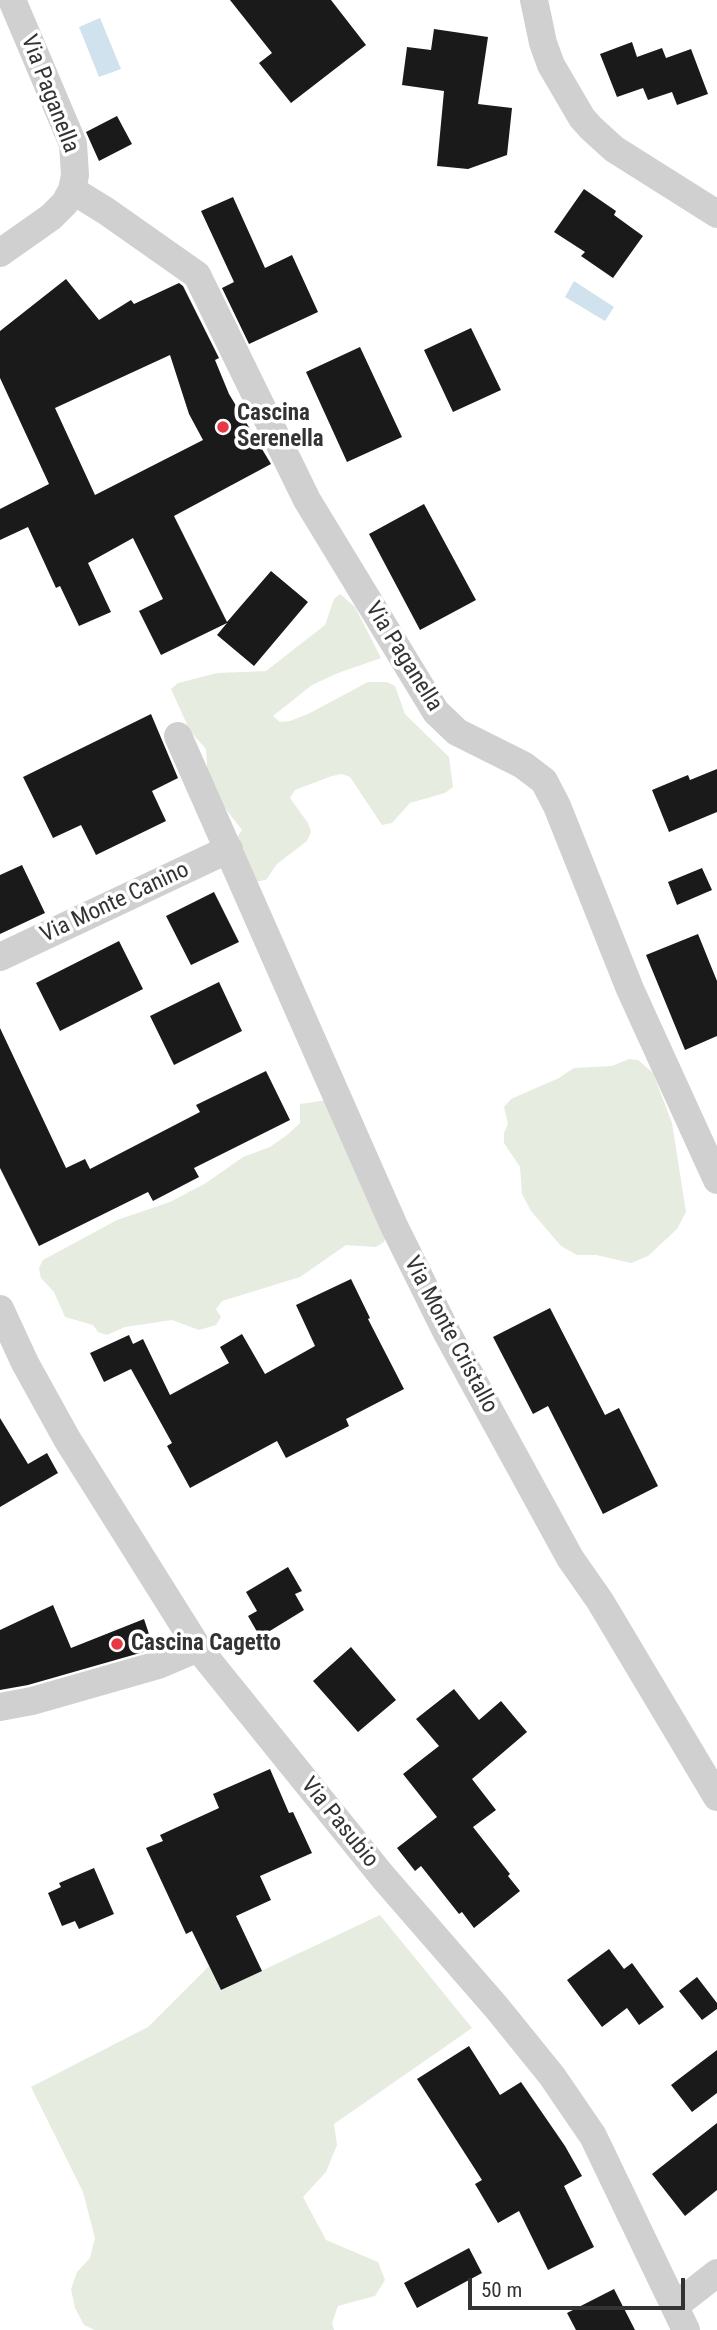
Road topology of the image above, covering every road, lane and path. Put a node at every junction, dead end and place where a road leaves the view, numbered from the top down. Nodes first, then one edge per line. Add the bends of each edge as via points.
1 (12, 0) edge
2 (534, 0) edge
3 (72, 190) junction
4 (717, 214) edge
5 (0, 253) edge
6 (178, 736) dead end
7 (229, 849) junction
8 (0, 957) edge
9 (717, 1180) edge
10 (0, 1309) edge
11 (198, 1648) junction
12 (0, 1707) edge
13 (717, 1797) edge
14 (717, 2273) edge
15 (680, 2318) edge

1 - 3 street, Via Paganella via 73,144
2 - 4 street via 551,65 582,118 614,149
3 - 5 street via 51,217
3 - 9 street, Via Paganella via 197,275 307,500 436,712 457,732 523,765 544,781 630,989
6 - 7 street, Via Monte Cristallo
7 - 8 street, Via Monte Canino
7 - 13 street, Via Monte Cristallo via 394,1226 447,1333 570,1558
10 - 11 street, Via Pasubio via 67,1439
11 - 12 street via 158,1665
11 - 15 street, Via Pasubio via 552,2076 593,2136
14 - 15 street

